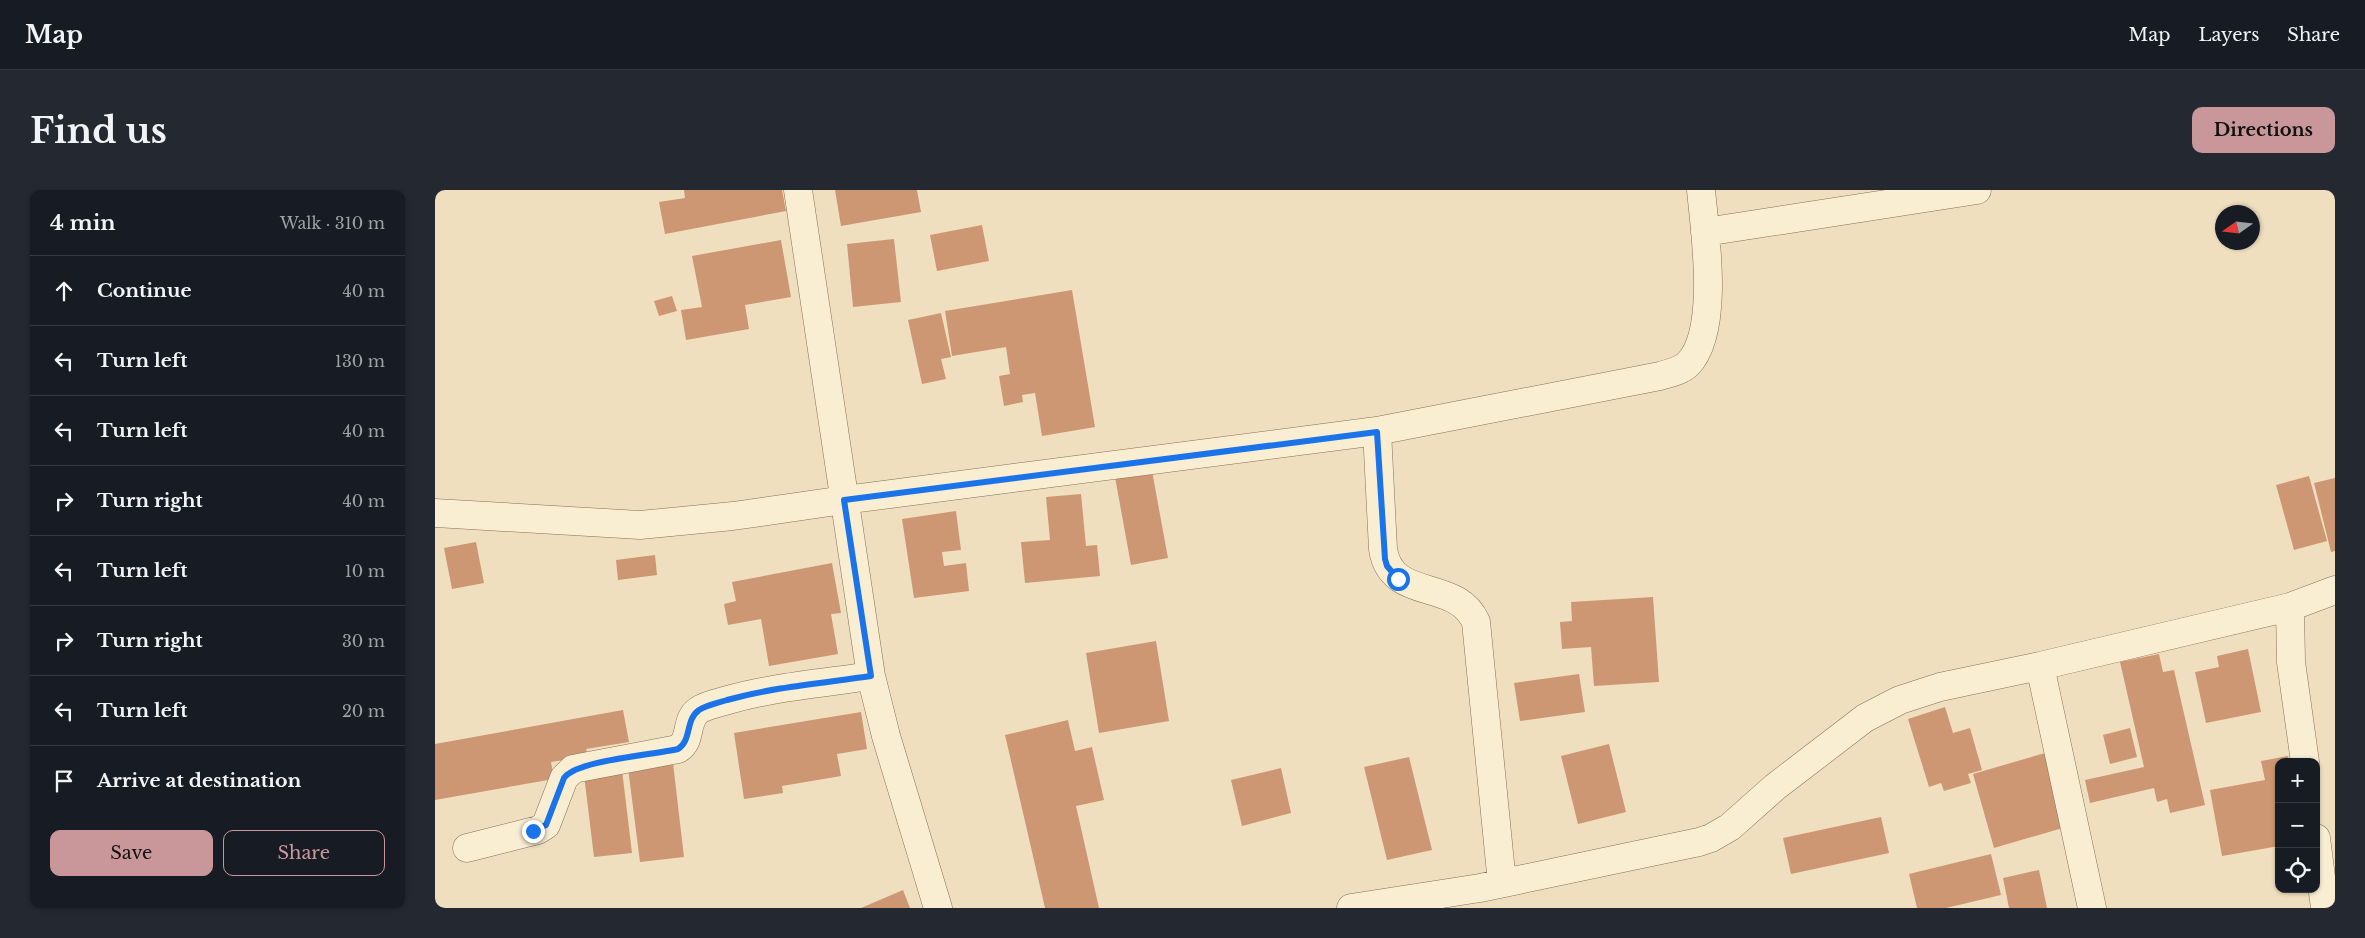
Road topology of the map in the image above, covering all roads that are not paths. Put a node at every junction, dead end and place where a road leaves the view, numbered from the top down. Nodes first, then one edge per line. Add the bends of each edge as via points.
1 (798, 190) edge
2 (1701, 190) edge
3 (1977, 190) edge
4 (1705, 232) junction
5 (1377, 432) junction
6 (844, 500) junction
7 (435, 513) edge
8 (2335, 590) edge
9 (2290, 607) junction
10 (2040, 666) junction
11 (871, 676) junction
12 (2304, 758) edge
13 (467, 848) dead end
14 (2317, 848) edge
15 (1489, 893) edge
16 (938, 908) edge
17 (1351, 908) edge
18 (2093, 908) edge
19 (2325, 908) edge

1 - 6 street
2 - 4 street
3 - 4 street
4 - 5 street via 1707,317 1695,354 1687,365 1660,376
5 - 6 street
5 - 15 street via 1382,533 1387,566 1398,579 1463,604 1476,622
6 - 7 street via 639,525
6 - 11 street
8 - 9 street
9 - 10 street
9 - 12 street via 2291,662
10 - 15 street via 1927,691 1882,708 1814,756 1738,820 1711,838
10 - 18 street
11 - 13 street via 755,693 704,708 693,716 686,740 678,749 573,769 564,778 544,827
11 - 16 street via 885,736
14 - 19 street
15 - 17 street

